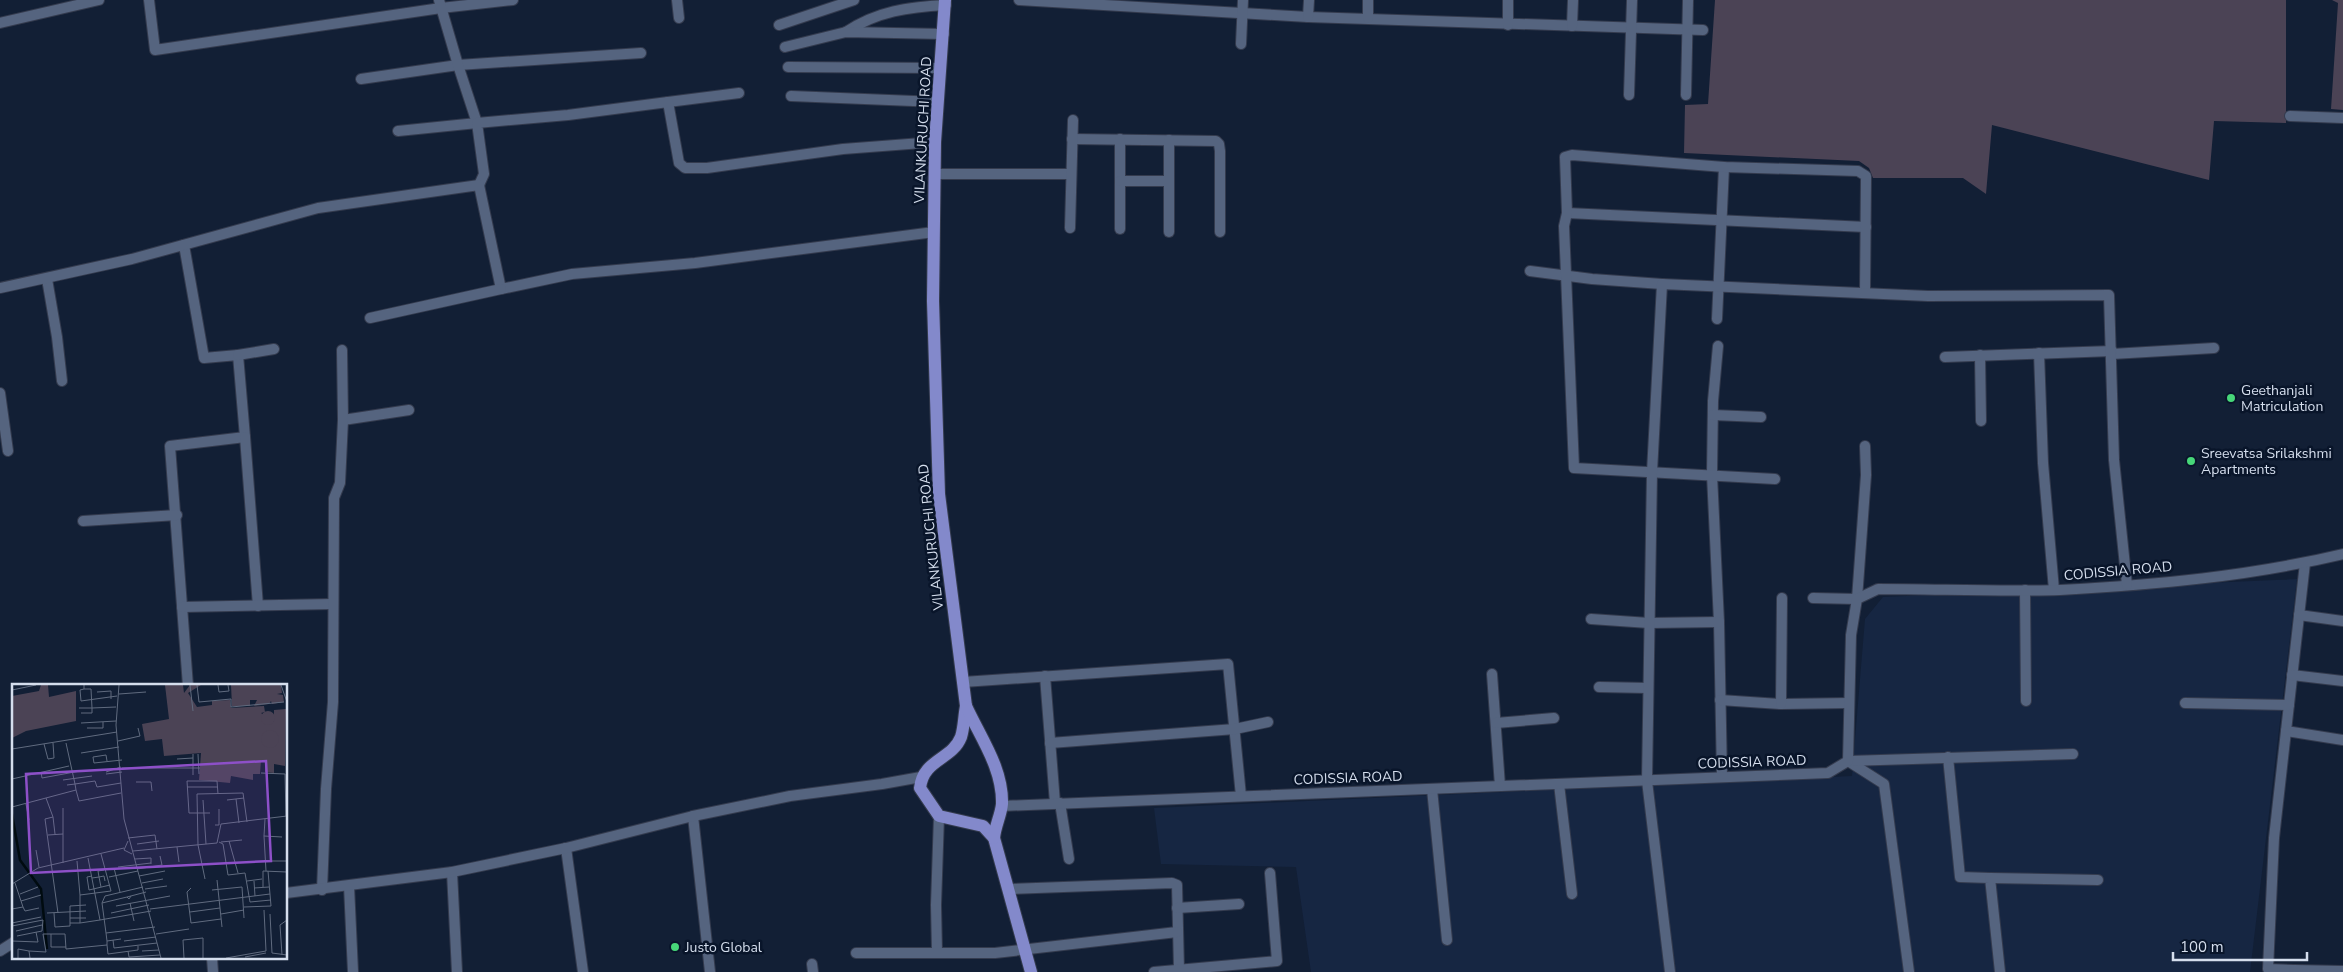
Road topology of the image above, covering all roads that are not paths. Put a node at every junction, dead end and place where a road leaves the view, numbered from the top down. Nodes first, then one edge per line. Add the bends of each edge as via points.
1 (99, 0) edge
2 (149, 0) edge
3 (513, 0) edge
4 (678, 0) edge
5 (854, 0) edge
6 (1019, 0) edge
7 (1243, 0) edge
8 (1309, 0) edge
9 (1368, 0) edge
10 (1508, 0) edge
11 (1573, 0) edge
12 (1632, 0) edge
13 (1688, 0) edge
14 (946, 2) edge
15 (440, 4) edge
16 (1242, 13) junction
17 (1308, 16) junction
18 (679, 18) dead end
19 (1368, 18) junction
20 (0, 23) edge
21 (1508, 24) junction
22 (780, 25) dead end
23 (1572, 26) junction
24 (1631, 28) junction
25 (1687, 30) junction
26 (1703, 30) dead end
27 (846, 32) junction
28 (944, 34) junction
29 (1241, 44) dead end
30 (785, 47) dead end
31 (641, 53) dead end
32 (458, 65) junction
33 (788, 66) dead end
34 (941, 68) junction
35 (361, 80) dead end
36 (739, 93) dead end
37 (1629, 95) dead end
38 (1686, 95) dead end
39 (790, 96) dead end
40 (668, 102) junction
41 (938, 102) junction
42 (2290, 116) dead end
43 (2343, 118) edge
44 (1073, 120) dead end
45 (477, 123) junction
46 (398, 131) dead end
47 (1072, 139) junction
48 (1120, 139) junction
49 (1169, 140) junction
50 (935, 142) junction
51 (1724, 166) junction
52 (935, 174) junction
53 (1071, 174) junction
54 (1120, 181) junction
55 (1169, 181) junction
56 (479, 185) junction
57 (1567, 213) junction
58 (1722, 220) junction
59 (1866, 227) junction
60 (1070, 228) dead end
61 (1120, 229) dead end
62 (934, 232) junction
63 (1169, 232) dead end
64 (1220, 232) dead end
65 (184, 245) junction
66 (1530, 271) dead end
67 (1566, 274) junction
68 (47, 279) junction
69 (1662, 284) junction
70 (1719, 287) junction
71 (0, 288) edge
72 (502, 289) junction
73 (1865, 293) junction
74 (370, 318) dead end
75 (1717, 318) dead end
76 (1718, 346) dead end
77 (2214, 348) dead end
78 (274, 349) dead end
79 (342, 350) dead end
80 (2112, 352) junction
81 (2039, 353) junction
82 (238, 355) junction
83 (1980, 355) junction
84 (1944, 357) dead end
85 (62, 381) dead end
86 (0, 393) edge
87 (409, 410) dead end
88 (1714, 415) junction
89 (1761, 417) dead end
90 (343, 420) junction
91 (1981, 421) dead end
92 (245, 437) junction
93 (1865, 446) dead end
94 (8, 451) dead end
95 (1652, 472) junction
96 (1712, 475) junction
97 (1775, 479) dead end
98 (177, 515) junction
99 (83, 521) dead end
100 (2343, 554) edge
101 (2305, 563) junction
102 (2127, 585) junction
103 (2025, 590) junction
104 (2054, 590) junction
105 (1782, 598) dead end
106 (1813, 598) dead end
107 (1857, 599) junction
108 (333, 604) junction
109 (258, 606) junction
110 (182, 607) junction
111 (2299, 615) junction
112 (1591, 619) dead end
113 (2343, 621) edge
114 (1649, 622) junction
115 (1719, 622) junction
116 (1492, 674) dead end
117 (2292, 675) junction
118 (1045, 676) junction
119 (2343, 681) edge
120 (963, 682) junction
121 (188, 684) edge
122 (1599, 686) dead end
123 (1648, 688) junction
124 (1720, 700) junction
125 (2026, 701) dead end
126 (1849, 703) junction
127 (2184, 703) dead end
128 (1781, 704) junction
129 (2289, 705) junction
130 (966, 706) junction
131 (1554, 718) dead end
132 (1268, 722) dead end
133 (1496, 722) junction
134 (1235, 729) junction
135 (2286, 731) junction
136 (2343, 740) edge
137 (1050, 743) junction
138 (2074, 754) dead end
139 (1948, 756) junction
140 (1848, 761) junction
141 (921, 777) junction
142 (1722, 777) junction
143 (1647, 780) junction
144 (1559, 784) junction
145 (1500, 786) junction
146 (1432, 789) junction
147 (1241, 796) junction
148 (1058, 803) junction
149 (1002, 806) junction
150 (693, 816) junction
151 (939, 816) junction
152 (994, 838) junction
153 (566, 848) junction
154 (1069, 859) dead end
155 (452, 872) junction
156 (1270, 873) dead end
157 (1990, 878) junction
158 (2098, 880) dead end
159 (349, 886) junction
160 (1008, 889) junction
161 (322, 890) junction
162 (288, 893) edge
163 (1572, 894) dead end
164 (1239, 904) dead end
165 (1177, 908) junction
166 (1177, 932) junction
167 (1447, 940) dead end
168 (1027, 950) junction
169 (938, 952) junction
170 (856, 953) dead end
171 (1179, 970) junction
172 (2294, 971) edge
173 (2343, 971) edge
174 (353, 972) edge
175 (457, 972) edge
176 (583, 972) edge
177 (710, 972) edge
178 (1032, 972) edge
179 (1154, 972) edge
180 (1670, 972) edge
181 (1908, 972) edge
182 (2000, 972) edge

1 - 20 street
2 - 15 street via 155,50
3 - 15 street
4 - 18 street
5 - 22 street
6 - 16 street
7 - 16 street
8 - 17 street
9 - 19 street
10 - 21 street
11 - 23 street
12 - 24 street
13 - 25 street
14 - 27 street via 905,7 863,21
14 - 28 main road, VILANKURUCHI ROAD
15 - 32 street
16 - 17 street
16 - 29 street
17 - 19 street
19 - 21 street
21 - 23 street
23 - 24 street
24 - 25 street
24 - 37 street
25 - 26 street
25 - 38 street
27 - 28 street
27 - 30 street
28 - 34 main road, VILANKURUCHI ROAD
31 - 32 street
32 - 35 street
32 - 45 street
33 - 34 street
34 - 41 main road, VILANKURUCHI ROAD
36 - 40 street
39 - 41 street
40 - 45 street
40 - 50 street via 679,163 686,168
41 - 50 main road, VILANKURUCHI ROAD
42 - 43 street
44 - 47 street
45 - 46 street
45 - 56 street via 484,174
47 - 48 street
47 - 53 street
48 - 49 street
48 - 54 street
49 - 55 street
49 - 64 street via 1211,140 1219,144
50 - 52 main road, VILANKURUCHI ROAD
51 - 57 street via 1565,157
51 - 58 street
51 - 59 street via 1858,171 1866,176
52 - 53 street
52 - 62 main road, VILANKURUCHI ROAD
53 - 60 street
54 - 55 street
54 - 61 street
55 - 63 street
56 - 65 street via 318,208
56 - 72 street
57 - 58 street
57 - 67 street via 1564,226
58 - 59 street
58 - 70 street
59 - 73 street
62 - 72 street via 695,263 572,274
62 - 120 main road, VILANKURUCHI ROAD via 939,494
65 - 68 street
65 - 82 street via 204,358
66 - 67 street
67 - 69 street
67 - 95 street via 1574,468
68 - 71 street
68 - 85 street
69 - 70 street
69 - 95 street
70 - 73 street
70 - 75 street
72 - 74 street
73 - 80 street via 2109,295
76 - 88 street
77 - 80 street
78 - 82 street
79 - 90 street
80 - 81 street
80 - 102 street via 2114,460
81 - 83 street
81 - 104 street via 2042,463
82 - 92 street
83 - 84 street
83 - 91 street
86 - 94 street
87 - 90 street
88 - 89 street
88 - 96 street
90 - 108 street via 340,483 334,498
92 - 98 street via 170,446
92 - 109 street
93 - 107 street via 1866,475
95 - 96 street
95 - 114 street
96 - 97 street
96 - 115 street
98 - 99 street
98 - 110 street
100 - 101 street, CODISSIA ROAD
101 - 102 street, CODISSIA ROAD via 2277,569
101 - 111 street
102 - 104 street, CODISSIA ROAD
103 - 104 street, CODISSIA ROAD
103 - 107 street, CODISSIA ROAD via 1878,589
103 - 125 street
105 - 128 street
106 - 107 street
107 - 126 street via 1851,635
108 - 109 street
108 - 161 street via 333,702
109 - 110 street
110 - 121 street
111 - 113 street
111 - 117 street
112 - 114 street
114 - 115 street
114 - 123 street
115 - 124 street
116 - 133 street
117 - 119 street
117 - 129 street
118 - 120 street
118 - 134 street via 1228,664
118 - 137 street
120 - 130 main road, VILANKURUCHI ROAD
122 - 123 street
123 - 143 street
124 - 128 street
124 - 142 street
126 - 128 street
126 - 140 street
127 - 129 street
129 - 135 street
130 - 141 main road, VILANKURUCHI ROAD via 960,738
130 - 149 main road via 991,754 1000,784
131 - 133 street
132 - 134 street
133 - 145 street
134 - 137 street
134 - 147 street
135 - 136 street
135 - 172 street via 2274,838 2268,969
137 - 148 street
138 - 139 street
139 - 140 street
139 - 157 street via 1960,877
140 - 142 street, CODISSIA ROAD via 1828,773
140 - 181 street via 1884,784
141 - 150 street via 790,796
141 - 151 main road via 920,788
142 - 143 street, CODISSIA ROAD
143 - 144 street, CODISSIA ROAD
143 - 180 street
144 - 145 street, CODISSIA ROAD
144 - 163 street
145 - 146 street, CODISSIA ROAD
146 - 147 street, CODISSIA ROAD
146 - 167 street
147 - 148 street, CODISSIA ROAD
148 - 149 street, CODISSIA ROAD
148 - 154 street
149 - 152 main road
150 - 153 street
150 - 177 street
151 - 152 main road via 983,826
151 - 169 street
152 - 160 main road
153 - 155 street
153 - 176 street
155 - 159 street
155 - 175 street
156 - 171 street via 1277,961
157 - 158 street
157 - 182 street
159 - 161 street
159 - 174 street
160 - 165 street via 1172,883 1177,885
160 - 168 main road
161 - 162 street
164 - 165 street
165 - 166 street
166 - 168 street
166 - 171 street
168 - 169 street
168 - 178 main road
169 - 170 street
171 - 179 street
172 - 173 street

